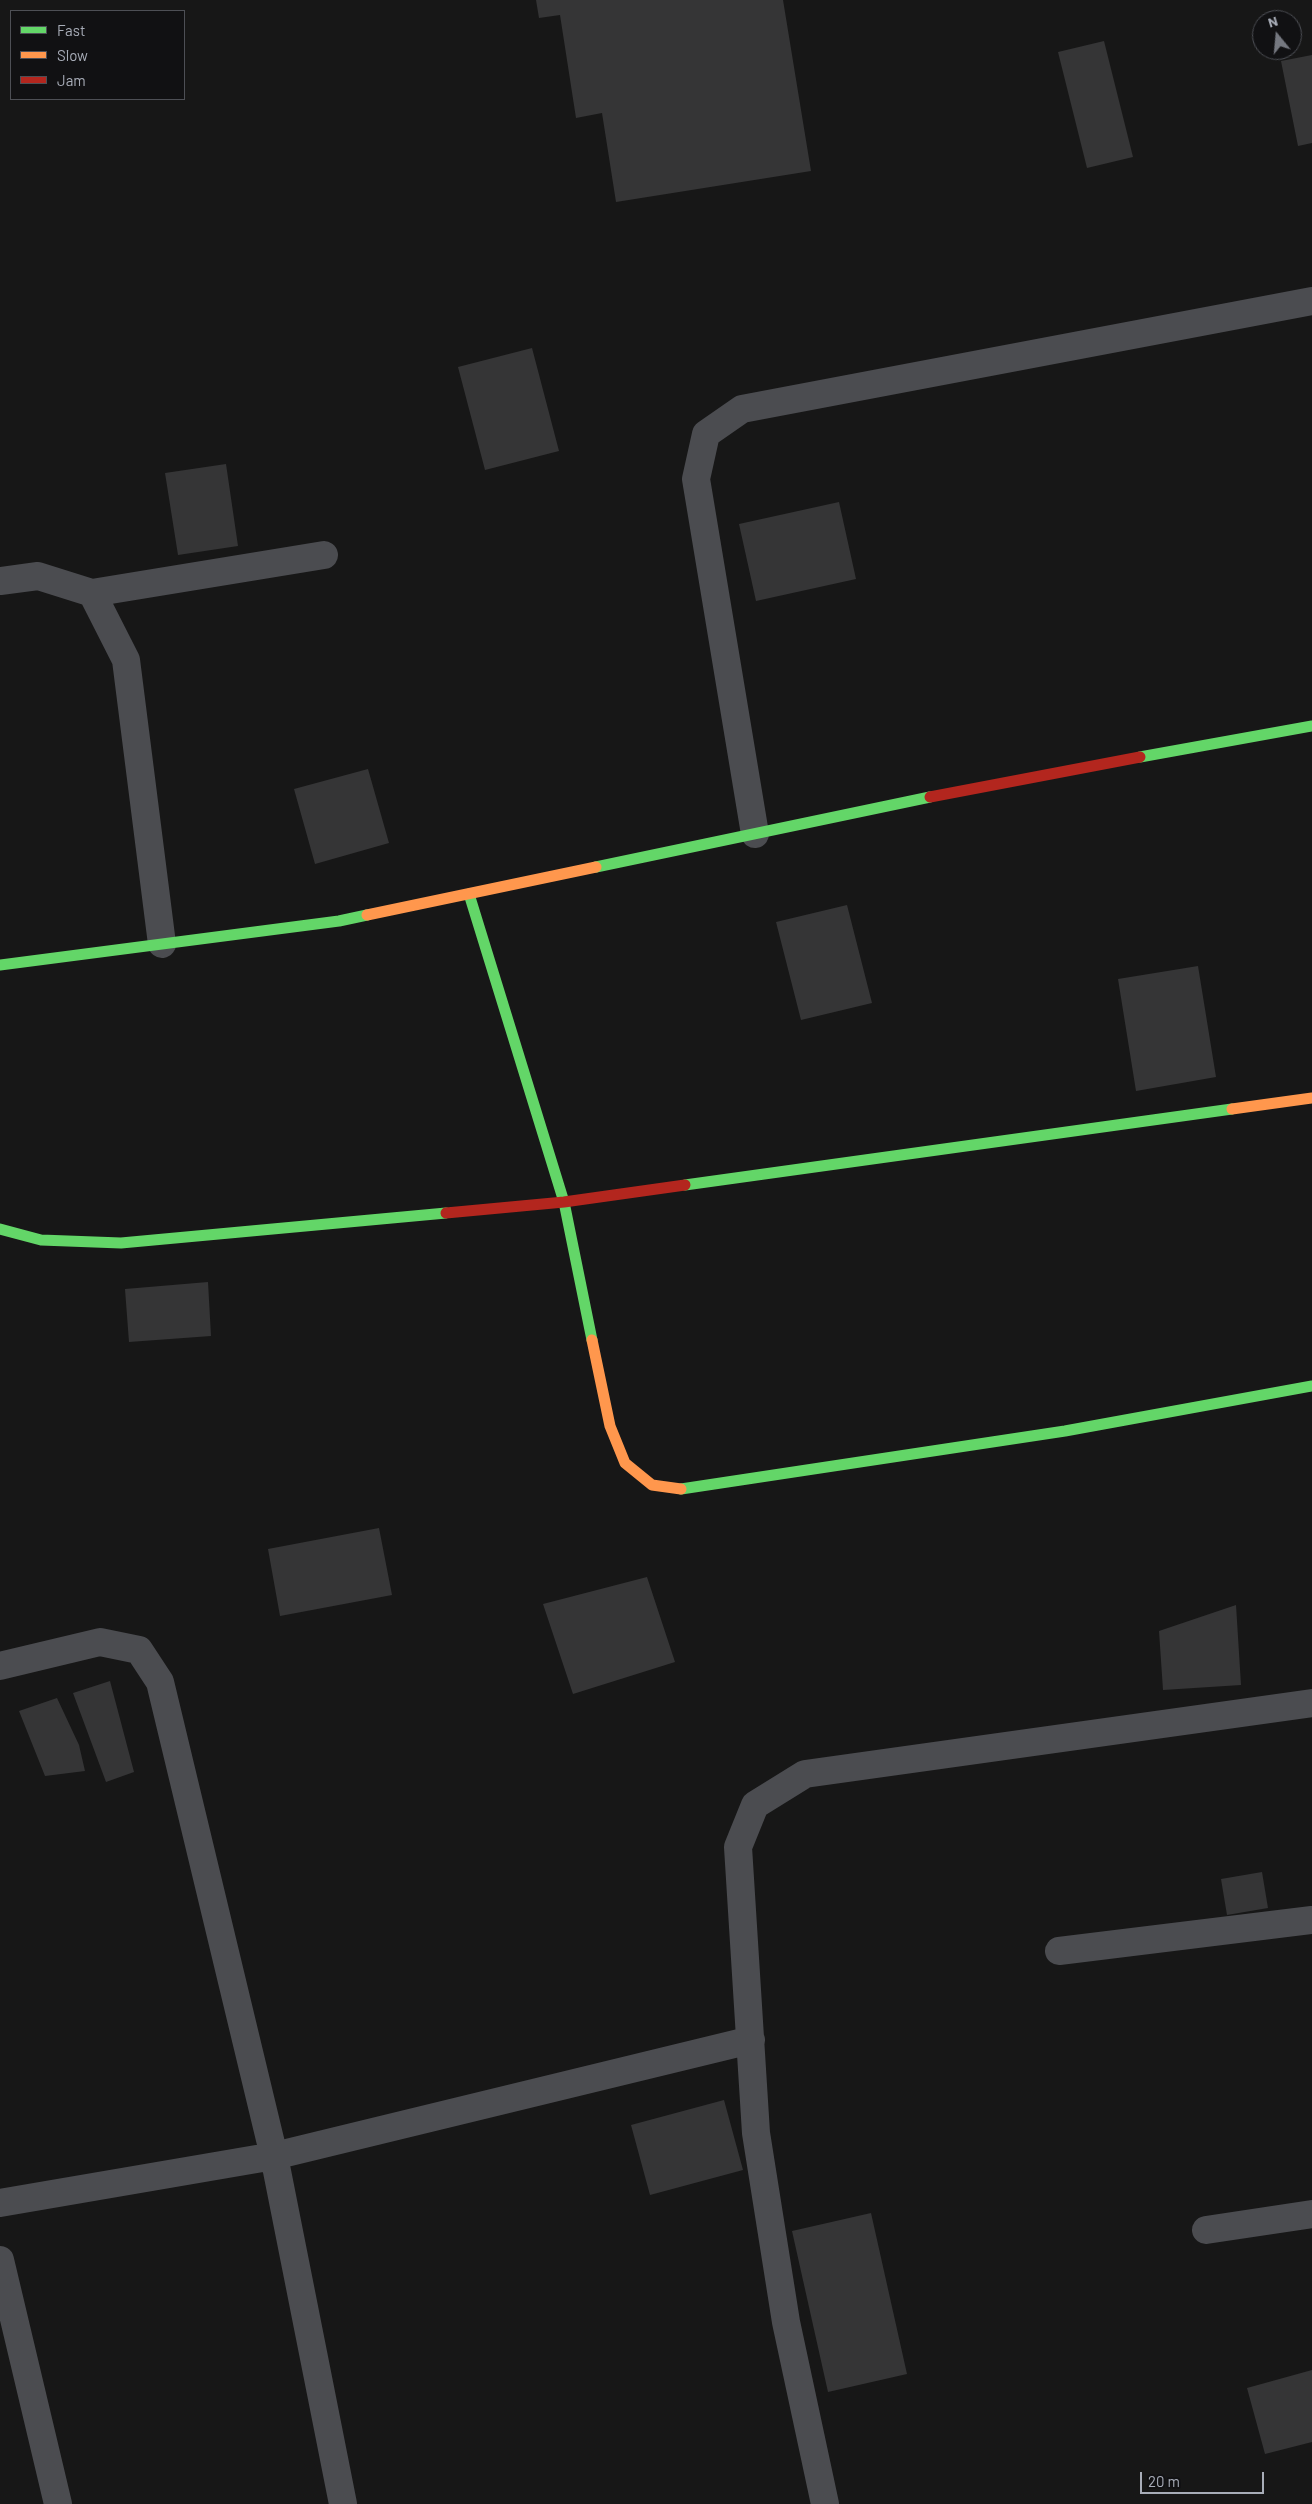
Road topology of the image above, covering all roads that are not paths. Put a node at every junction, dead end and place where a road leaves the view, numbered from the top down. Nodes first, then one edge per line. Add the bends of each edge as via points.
1 (1312, 301) edge
2 (324, 555) dead end
3 (0, 581) edge
4 (92, 593) junction
5 (1312, 726) edge
6 (755, 834) junction
7 (469, 894) junction
8 (162, 944) junction
9 (0, 965) edge
10 (1312, 1098) edge
11 (564, 1202) junction
12 (0, 1229) edge
13 (1312, 1386) edge
14 (0, 1666) edge
15 (1310, 1710) edge
16 (1312, 1920) edge
17 (1059, 1951) dead end
18 (751, 2040) junction
19 (274, 2156) junction
20 (0, 2203) edge
21 (1312, 2214) edge
22 (1206, 2230) dead end
23 (0, 2260) edge
24 (58, 2504) edge
25 (343, 2504) edge
26 (825, 2504) edge

1 - 6 street via 742,409 706,434 696,479
2 - 4 street
3 - 4 street via 38,576
4 - 8 street via 126,660
5 - 6 street via 1022,778
6 - 7 street
7 - 8 street via 339,920
7 - 11 street
8 - 9 street
10 - 11 street
11 - 12 street via 121,1243 41,1240
11 - 13 street via 610,1426 625,1463 652,1485 683,1489 1065,1431
14 - 19 street via 100,1642 139,1650 160,1682
15 - 18 street via 805,1774 755,1805 738,1847
16 - 17 street
18 - 19 street
18 - 26 street via 756,2134 786,2322
19 - 20 street
19 - 25 street
21 - 22 street
23 - 24 street

